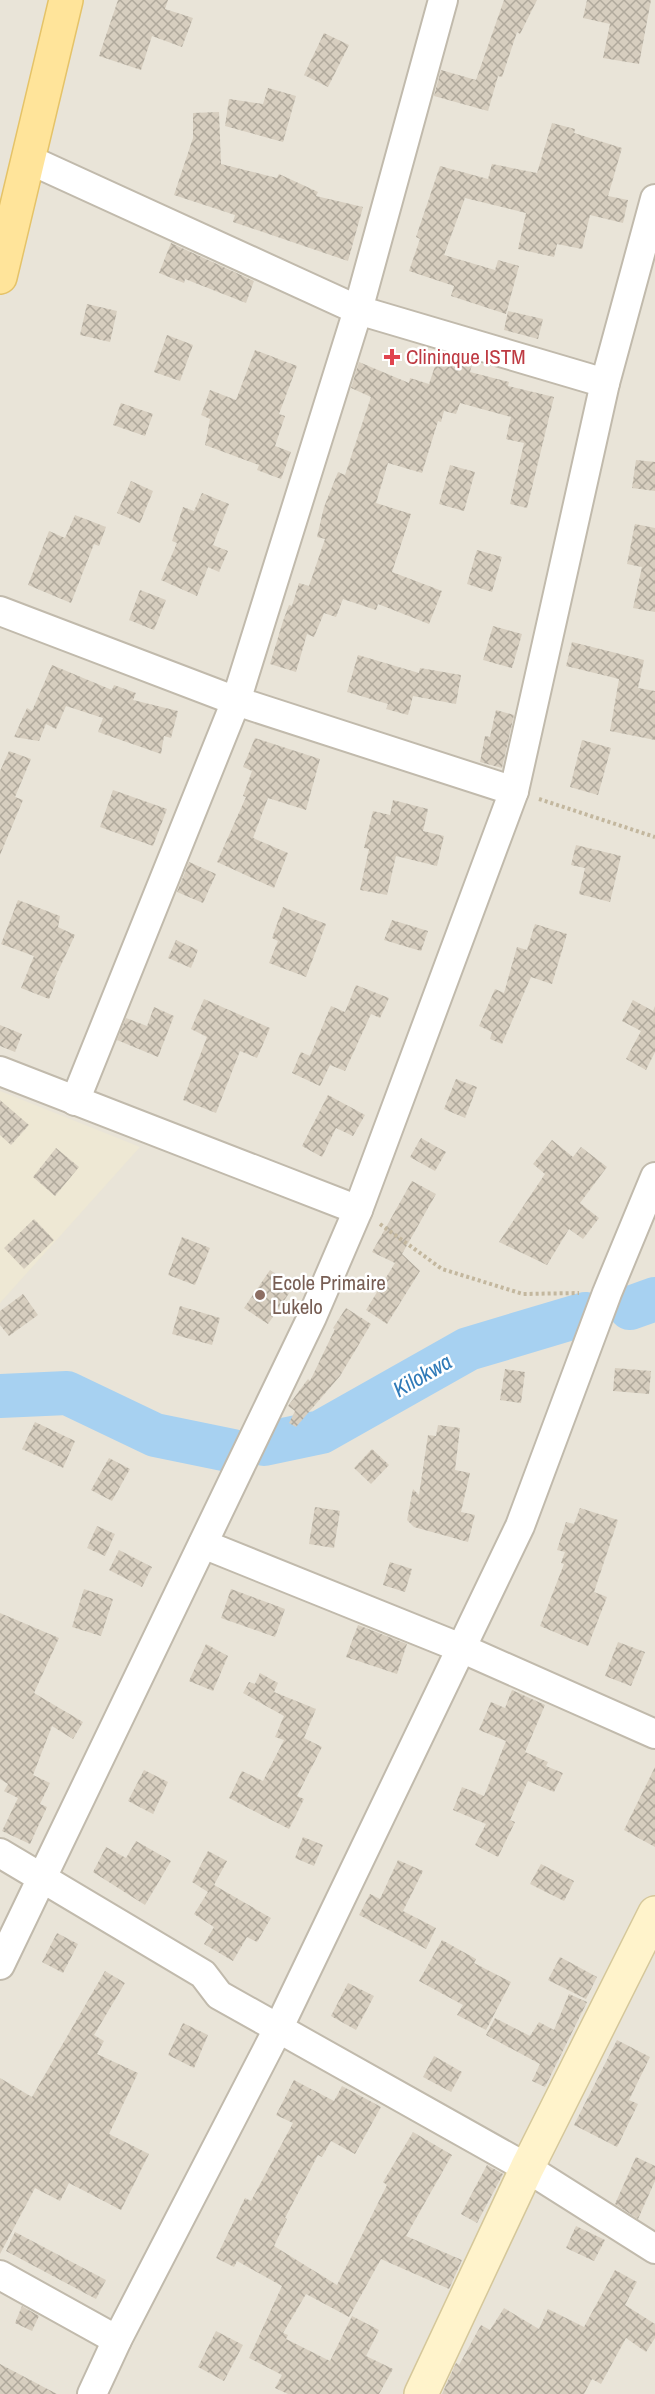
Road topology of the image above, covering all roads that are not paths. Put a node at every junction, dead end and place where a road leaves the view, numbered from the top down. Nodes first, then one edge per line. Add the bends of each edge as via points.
1 (443, 0) edge
2 (65, 7) edge
3 (30, 160) junction
4 (655, 199) edge
5 (0, 277) edge
6 (358, 310) junction
7 (605, 383) junction
8 (0, 611) edge
9 (236, 701) junction
10 (514, 791) junction
11 (0, 1071) edge
12 (75, 1101) junction
13 (655, 1177) edge
14 (358, 1210) junction
15 (203, 1544) junction
16 (461, 1648) junction
17 (655, 1734) edge
18 (0, 1853) edge
19 (42, 1878) junction
20 (655, 1913) edge
21 (0, 1965) edge
22 (279, 2027) junction
23 (527, 2168) junction
24 (655, 2249) edge
25 (0, 2275) edge
26 (117, 2340) junction
27 (92, 2394) edge
28 (421, 2394) edge

1 - 6 street
2 - 3 main road
3 - 5 main road
3 - 6 street
4 - 7 street
6 - 7 street
6 - 9 street
7 - 10 street
8 - 9 street
9 - 10 street
9 - 12 street
10 - 14 street
11 - 12 street
12 - 14 street
13 - 16 street via 520,1526
14 - 15 street via 312,1317
15 - 16 street
15 - 19 street
16 - 17 street
16 - 22 street
18 - 19 street
19 - 21 street
19 - 22 street via 203,1974 219,1995
20 - 23 street
22 - 23 street
22 - 26 street
23 - 24 street
23 - 28 street
25 - 26 street
26 - 27 street

